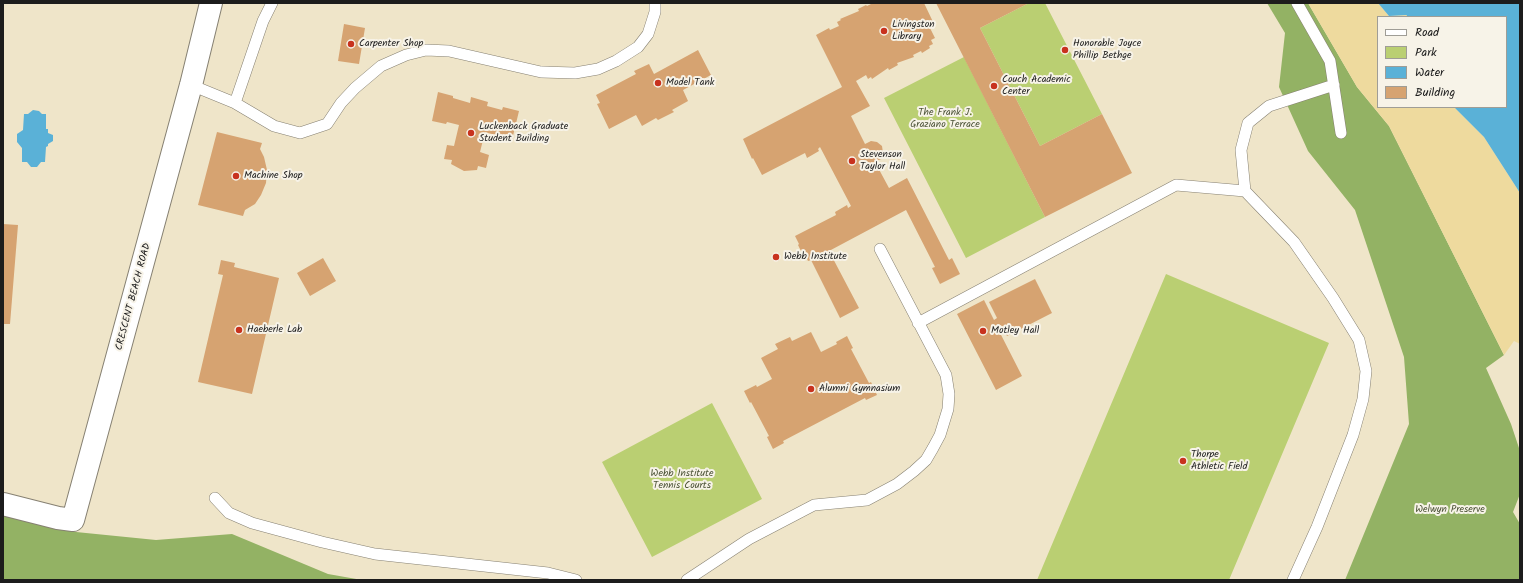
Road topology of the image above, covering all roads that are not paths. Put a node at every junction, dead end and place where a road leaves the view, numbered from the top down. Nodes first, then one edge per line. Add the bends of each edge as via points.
1 (211, 3) edge
2 (272, 3) edge
3 (655, 3) edge
4 (1297, 3) edge
5 (190, 85) junction
6 (1334, 85) junction
7 (235, 103) junction
8 (1341, 133) dead end
9 (1245, 191) junction
10 (880, 249) dead end
11 (918, 323) junction
12 (215, 498) dead end
13 (3, 504) edge
14 (576, 580) edge
15 (688, 580) edge
16 (1293, 580) edge

1 - 5 street, CRESCENT BEACH ROAD
2 - 7 lane via 263,21
3 - 7 lane via 648,34 638,47 616,62 598,69 575,73 541,72 449,51 426,50 381,66 350,93 327,124 300,133 274,126
4 - 6 lane via 1330,62
5 - 7 lane
5 - 13 street, CRESCENT BEACH ROAD via 73,520
6 - 8 lane
6 - 9 lane via 1269,106 1248,123 1240,150
9 - 11 lane via 1176,185
9 - 16 lane via 1294,242 1333,298 1359,340 1366,371 1363,399 1354,435
10 - 11 lane
11 - 15 lane via 946,375 949,394 944,423 926,460 897,484 867,500 814,505 749,539
12 - 14 lane via 229,513 252,523 322,542 375,554 548,573

